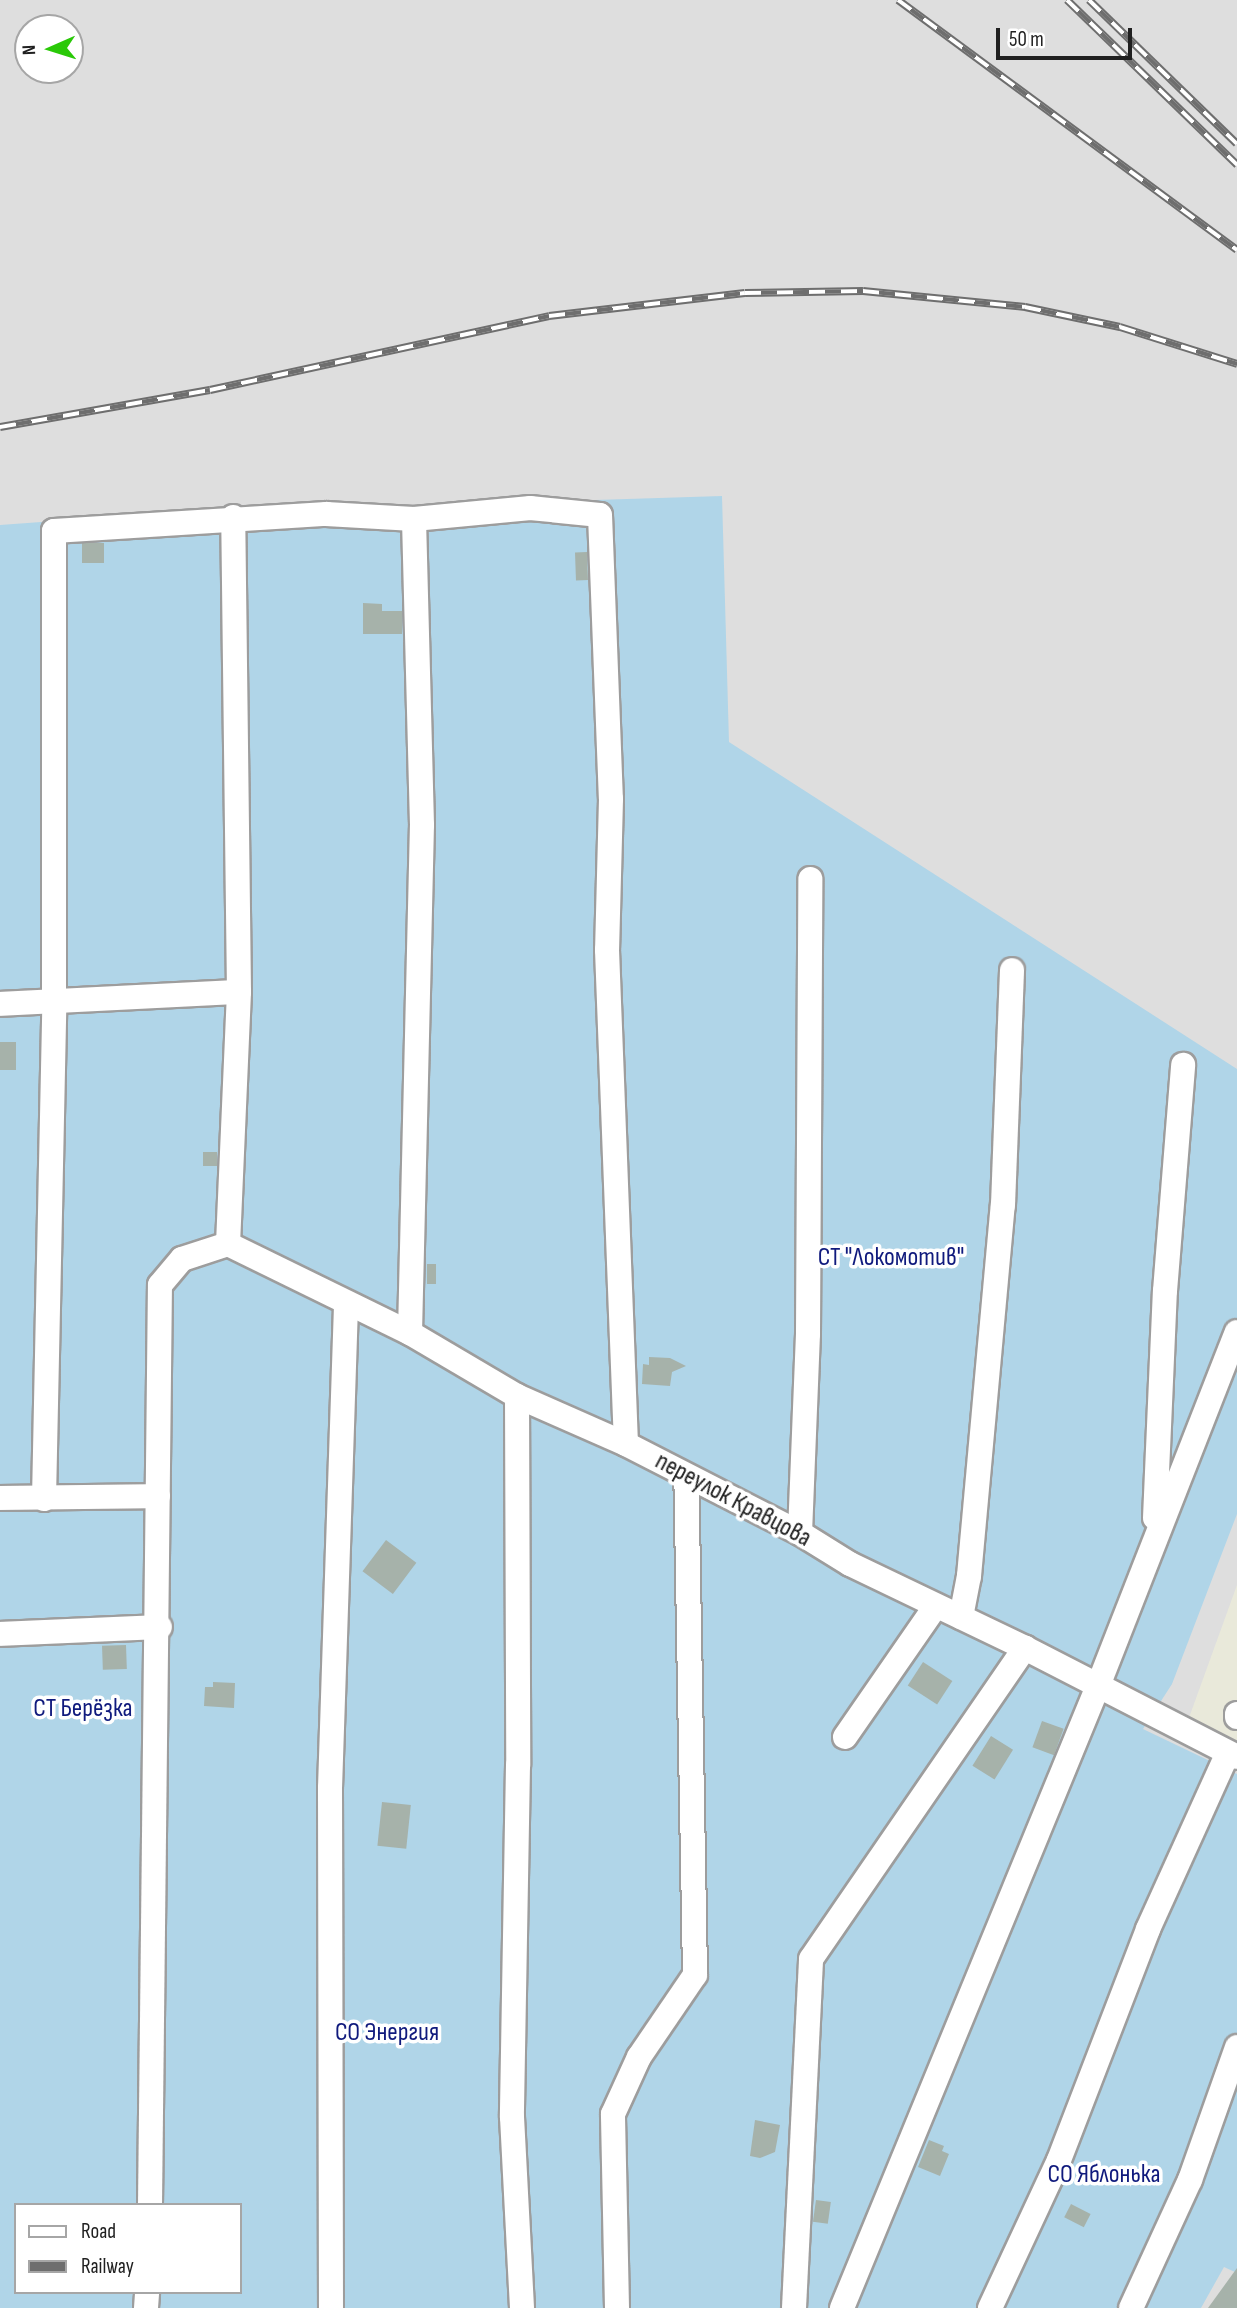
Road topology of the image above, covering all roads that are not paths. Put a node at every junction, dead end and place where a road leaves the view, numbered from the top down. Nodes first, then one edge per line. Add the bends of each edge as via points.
1 (233, 517) junction
2 (414, 519) junction
3 (810, 879) dead end
4 (1012, 970) dead end
5 (239, 992) junction
6 (54, 1003) junction
7 (0, 1004) edge
8 (1183, 1065) dead end
9 (228, 1244) junction
10 (346, 1303) junction
11 (1237, 1332) edge
12 (410, 1333) junction
13 (517, 1396) junction
14 (626, 1444) junction
15 (685, 1477) junction
16 (158, 1496) junction
17 (0, 1498) edge
18 (44, 1499) junction
19 (800, 1533) junction
20 (1154, 1536) junction
21 (935, 1607) junction
22 (961, 1617) junction
23 (160, 1628) junction
24 (0, 1634) edge
25 (1025, 1647) junction
26 (1098, 1686) junction
27 (845, 1737) dead end
28 (1233, 1755) edge
29 (1237, 2047) edge
30 (150, 2203) edge
31 (331, 2308) edge
32 (522, 2308) edge
33 (617, 2308) edge
34 (794, 2308) edge
35 (842, 2308) edge
36 (990, 2308) edge
37 (1131, 2308) edge

1 - 2 street via 326,514
1 - 5 street
1 - 6 street via 54,531
2 - 12 street via 422,825
2 - 14 street via 530,508 600,515 611,799 607,950
3 - 19 street via 808,1334
4 - 22 street via 1003,1205 969,1576
5 - 6 street
5 - 9 street
6 - 7 street
6 - 18 street
8 - 20 street via 1165,1292
9 - 10 street, переулок Кравцова
9 - 16 street via 182,1259 160,1284
10 - 12 street, переулок Кравцова
10 - 31 street via 330,1788
11 - 20 street
12 - 13 street, переулок Кравцова
13 - 14 street, переулок Кравцова
13 - 32 street via 518,1765 512,2117
14 - 15 street, переулок Кравцова
15 - 19 street, переулок Кравцова
15 - 33 street via 695,1975 639,2057 613,2114
16 - 18 street
16 - 23 street
17 - 18 street
19 - 21 street, переулок Кравцова
20 - 26 street
21 - 22 street, переулок Кравцова
21 - 27 street
22 - 25 street, переулок Кравцова
23 - 24 street
23 - 30 street
25 - 26 street, переулок Кравцова
25 - 34 street via 811,1959
26 - 28 street, переулок Кравцова
26 - 35 street
28 - 36 street via 1148,1929 1059,2160
29 - 37 street via 1190,2180

